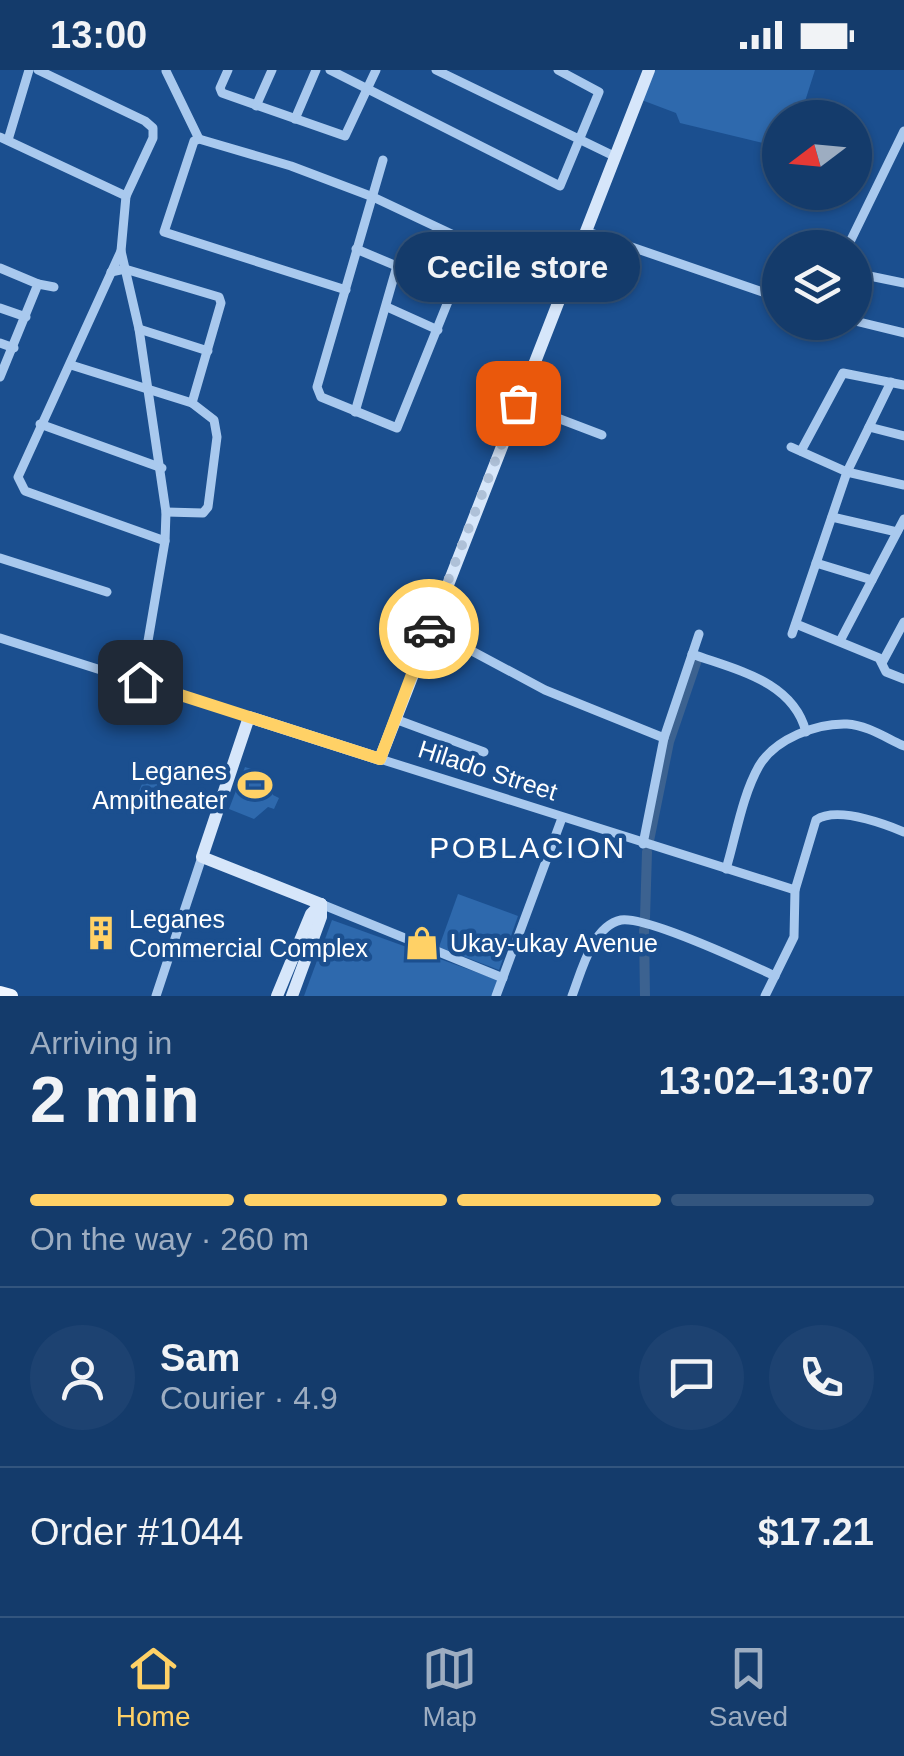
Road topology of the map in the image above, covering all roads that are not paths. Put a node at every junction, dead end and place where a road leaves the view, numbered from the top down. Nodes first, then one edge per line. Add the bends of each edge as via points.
1 (30, 70) edge
2 (38, 70) edge
3 (228, 70) edge
4 (272, 70) edge
5 (316, 70) edge
6 (330, 70) edge
7 (376, 70) edge
8 (436, 70) edge
9 (558, 70) edge
10 (649, 70) edge
11 (166, 71) edge
12 (367, 88) junction
13 (256, 106) junction
14 (294, 119) junction
15 (904, 131) edge
16 (199, 138) junction
17 (4, 139) edge
18 (582, 140) junction
19 (616, 158) junction
20 (383, 160) dead end
21 (126, 196) junction
22 (373, 197) junction
23 (856, 230) edge
24 (588, 232) junction
25 (472, 242) junction
26 (356, 249) junction
27 (121, 251) junction
28 (397, 266) junction
29 (0, 268) edge
30 (125, 269) junction
31 (111, 272) junction
32 (872, 275) edge
33 (902, 279) edge
34 (38, 284) junction
35 (564, 287) junction
36 (54, 288) dead end
37 (346, 290) junction
38 (454, 290) junction
39 (762, 292) edge
40 (387, 307) junction
41 (0, 308) edge
42 (26, 316) junction
43 (872, 325) edge
44 (139, 329) junction
45 (438, 330) junction
46 (904, 333) edge
47 (0, 343) edge
48 (14, 348) junction
49 (208, 350) junction
50 (71, 365) junction
51 (0, 377) edge
52 (891, 382) junction
53 (904, 385) edge
54 (148, 390) junction
55 (518, 403) junction
56 (192, 404) junction
57 (355, 412) junction
58 (40, 424) junction
59 (870, 427) junction
60 (602, 435) dead end
61 (904, 436) edge
62 (162, 468) junction
63 (847, 472) junction
64 (904, 484) edge
65 (166, 512) junction
66 (832, 517) junction
67 (904, 520) edge
68 (897, 532) junction
69 (165, 542) junction
70 (0, 558) edge
71 (816, 563) junction
72 (872, 580) junction
73 (106, 592) dead end
74 (904, 622) edge
75 (429, 628) junction
76 (700, 634) dead end
77 (0, 638) edge
78 (840, 641) junction
79 (692, 654) junction
80 (882, 663) junction
81 (904, 679) edge
82 (140, 682) junction
83 (249, 717) junction
84 (395, 720) junction
85 (806, 732) junction
86 (664, 738) junction
87 (904, 746) edge
88 (484, 752) dead end
89 (380, 759) junction
90 (562, 818) junction
91 (904, 832) edge
92 (642, 844) junction
93 (202, 857) junction
94 (726, 869) junction
95 (795, 890) junction
96 (321, 904) junction
97 (774, 976) junction
98 (503, 978) junction
99 (0, 993) edge
100 (12, 996) edge
101 (156, 996) edge
102 (277, 996) edge
103 (292, 996) edge
104 (496, 996) edge
105 (572, 996) edge
106 (766, 996) edge

1 - 17 street
2 - 21 street via 153,128
3 - 13 street via 222,93
4 - 13 street
5 - 14 street
6 - 12 street
7 - 12 street
8 - 18 street
9 - 18 street via 599,91
10 - 19 main road
11 - 16 street
12 - 14 street via 347,136
12 - 18 street via 560,186
13 - 14 street
15 - 23 street
16 - 22 street
16 - 37 street via 164,232
17 - 21 street
18 - 19 street
19 - 24 main road
20 - 22 street
21 - 27 street
22 - 25 street
22 - 26 street
24 - 35 main road
24 - 39 street
25 - 35 street
25 - 38 street
26 - 28 street
26 - 37 street
27 - 30 street
27 - 31 street
28 - 38 street
28 - 40 street
29 - 34 street
30 - 31 street
30 - 44 street
30 - 49 street via 219,298
31 - 50 street
32 - 33 street
34 - 36 street
34 - 42 street
35 - 55 main road
37 - 57 street via 317,387 321,398
38 - 45 street
40 - 45 street
40 - 57 street
41 - 42 street
42 - 48 street
43 - 46 street
44 - 49 street
44 - 54 street
45 - 57 street via 398,428
47 - 48 street
48 - 51 street
49 - 56 street
50 - 54 street
50 - 58 street
52 - 53 street
52 - 59 street
52 - 63 street via 843,373 796,449
54 - 56 street
54 - 62 street
55 - 60 street
55 - 75 main road
56 - 65 street via 214,420 217,438 208,507 197,514
58 - 62 street
58 - 69 street via 18,477 25,490
59 - 61 street
59 - 63 street
62 - 65 street
63 - 64 street
63 - 66 street
65 - 69 street
66 - 68 street
66 - 71 street
67 - 68 street
68 - 72 street
69 - 82 street
70 - 73 street
71 - 72 street
71 - 78 street via 794,629
72 - 78 street
74 - 80 street
75 - 84 main road
75 - 86 street via 546,690
76 - 79 street
77 - 82 street, Hilado Street
78 - 80 street
79 - 85 street via 783,693
79 - 86 street
80 - 81 street
82 - 83 street, Hilado Street
83 - 89 main road, Hilado Street
83 - 93 main road
84 - 88 street
84 - 89 main road
85 - 87 street via 852,725
85 - 94 street via 760,763
86 - 92 street
89 - 90 street, Hilado Street
90 - 92 street, Hilado Street
90 - 98 street
91 - 95 street via 874,820 821,816
92 - 94 street, Hilado Street
93 - 96 main road
93 - 101 street
94 - 95 street, Hilado Street
95 - 97 street via 794,937
96 - 98 street
96 - 102 main road
96 - 103 main road
97 - 105 street via 712,947 620,920 588,954
97 - 106 street
98 - 104 street
99 - 100 main road

